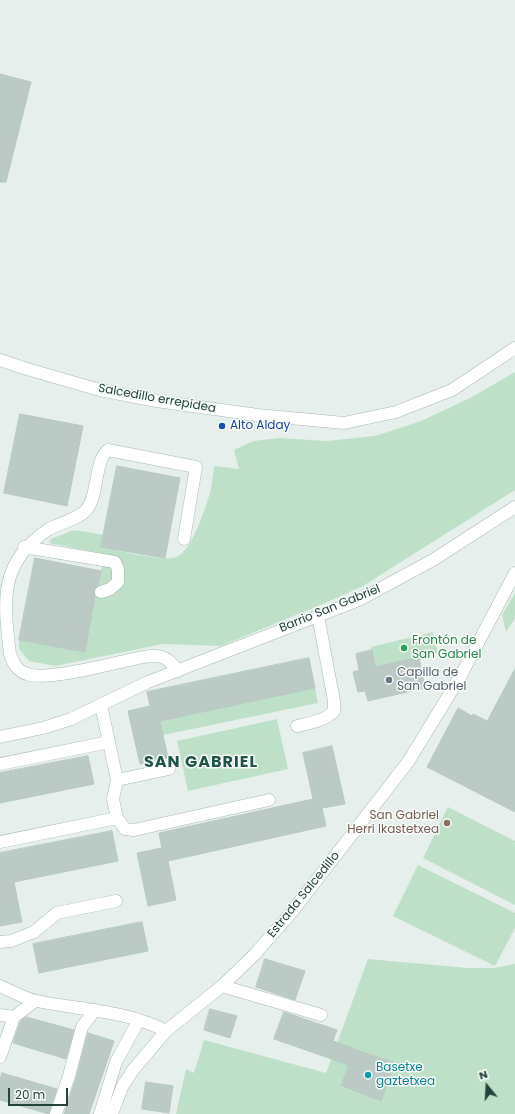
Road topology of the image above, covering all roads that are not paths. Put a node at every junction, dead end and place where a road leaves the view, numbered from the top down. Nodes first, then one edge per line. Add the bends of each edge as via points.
1 (515, 348) edge
2 (0, 360) edge
3 (515, 507) edge
4 (184, 538) dead end
5 (24, 547) junction
6 (515, 573) edge
7 (101, 592) dead end
8 (318, 616) junction
9 (178, 671) junction
10 (101, 705) junction
11 (297, 726) dead end
12 (0, 737) edge
13 (108, 742) junction
14 (0, 764) edge
15 (169, 769) dead end
16 (117, 780) junction
17 (270, 800) dead end
18 (117, 818) junction
19 (0, 842) edge
20 (116, 901) dead end
21 (0, 942) edge
22 (0, 986) edge
23 (222, 986) junction
24 (36, 1001) junction
25 (95, 1010) junction
26 (321, 1015) dead end
27 (0, 1016) edge
28 (14, 1017) junction
29 (139, 1020) junction
30 (166, 1031) junction
31 (0, 1057) edge
32 (56, 1114) edge
33 (100, 1114) edge
34 (112, 1114) edge

1 - 2 street, Salcedillo errepidea via 452,390 396,412 344,423 258,415 156,401 100,390
3 - 8 street, Barrio San Gabriel via 433,560 359,600
4 - 5 street via 196,467 108,450 102,454 94,492 87,510 49,529
5 - 7 street via 115,562 118,582
5 - 9 street via 14,557 7,571 4,592 10,654 12,662 19,670 36,676 62,674 146,656 162,657 171,661
6 - 23 street, Estrada Salcedillo via 460,678 408,762 291,913
8 - 9 street, Barrio San Gabriel
8 - 11 street via 334,711 318,721
9 - 10 street, Barrio San Gabriel via 148,682
10 - 12 street, Barrio San Gabriel via 43,728
10 - 13 street
13 - 14 street
13 - 16 street
15 - 16 street
16 - 18 street via 113,799
17 - 18 street via 134,830 125,829
18 - 19 street
20 - 21 street via 57,913 34,932 11,941
22 - 24 street
23 - 26 street
23 - 30 street, Estrada Salcedillo
24 - 25 street
24 - 28 street
25 - 29 street
25 - 32 street via 82,1027
27 - 28 street
28 - 31 street
29 - 30 street
29 - 33 street via 116,1062
30 - 34 street, Estrada Salcedillo via 133,1070 122,1087

